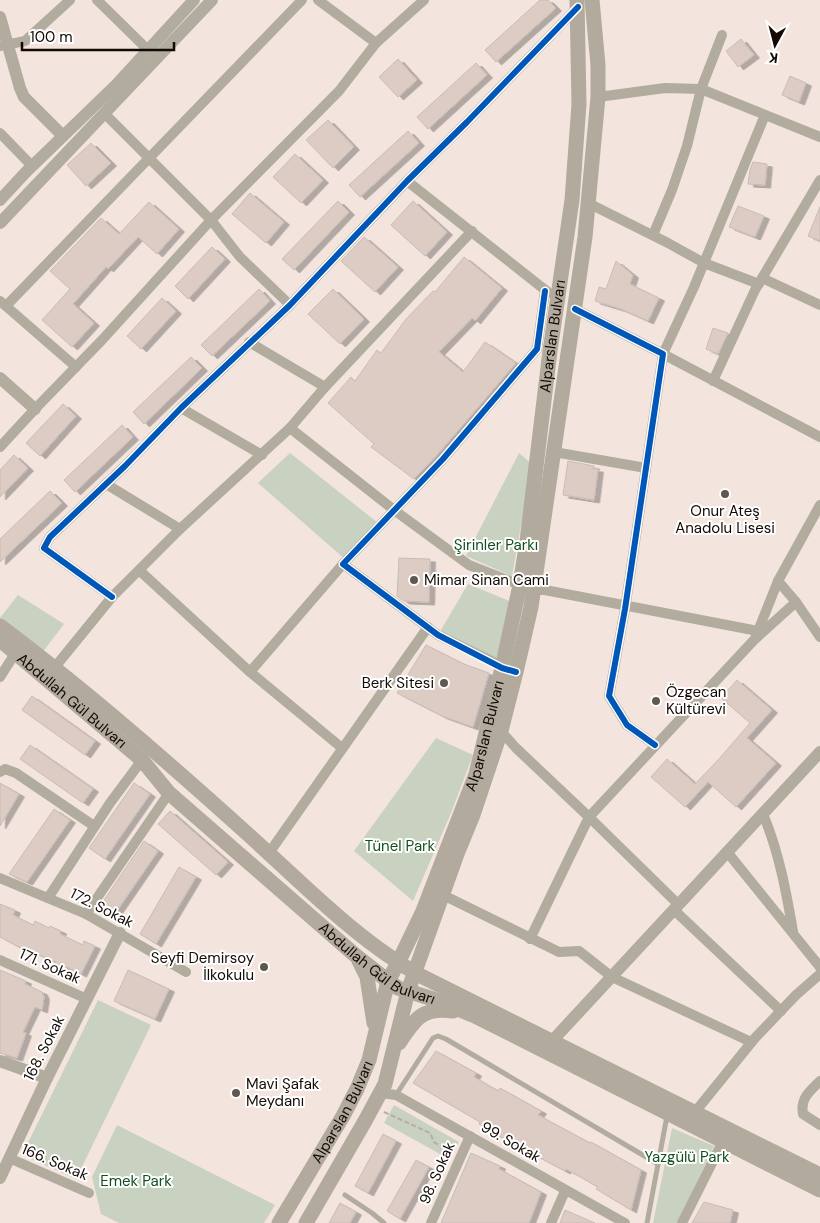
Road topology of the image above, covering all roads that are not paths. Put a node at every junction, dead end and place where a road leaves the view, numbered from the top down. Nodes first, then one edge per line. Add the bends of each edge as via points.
1 (70, 0) edge
2 (97, 0) edge
3 (194, 0) edge
4 (212, 0) edge
5 (302, 0) edge
6 (318, 0) edge
7 (424, 0) edge
8 (592, 0) edge
9 (577, 4) edge
10 (0, 17) edge
11 (722, 34) dead end
12 (376, 43) junction
13 (4, 46) edge
14 (148, 50) junction
15 (701, 89) junction
16 (598, 97) junction
17 (104, 113) junction
18 (765, 115) junction
19 (0, 133) edge
20 (63, 136) junction
21 (820, 137) edge
22 (148, 157) junction
23 (32, 166) junction
24 (820, 180) edge
25 (407, 181) junction
26 (0, 200) edge
27 (588, 203) junction
28 (211, 220) junction
29 (0, 224) edge
30 (472, 231) junction
31 (653, 235) junction
32 (704, 263) junction
33 (760, 281) junction
34 (552, 294) junction
35 (3, 304) edge
36 (290, 305) junction
37 (820, 305) edge
38 (575, 309) junction
39 (249, 342) junction
40 (544, 350) junction
41 (663, 354) junction
42 (76, 367) junction
43 (0, 378) edge
44 (712, 381) junction
45 (326, 387) junction
46 (34, 408) junction
47 (181, 408) junction
48 (290, 428) junction
49 (820, 437) edge
50 (0, 447) edge
51 (554, 452) junction
52 (262, 455) junction
53 (646, 468) junction
54 (106, 484) junction
55 (820, 505) edge
56 (394, 510) junction
57 (180, 529) junction
58 (344, 564) junction
59 (140, 571) junction
60 (778, 581) junction
61 (526, 588) junction
62 (112, 597) junction
63 (796, 602) junction
64 (626, 605) junction
65 (0, 626) edge
66 (428, 627) junction
67 (756, 635) junction
68 (820, 637) edge
69 (0, 640) edge
70 (16, 652) junction
71 (55, 667) junction
72 (509, 670) junction
73 (250, 672) junction
74 (0, 677) edge
75 (501, 731) junction
76 (655, 744) junction
77 (342, 748) junction
78 (820, 752) edge
79 (142, 760) junction
80 (0, 772) edge
81 (169, 793) junction
82 (763, 814) junction
83 (589, 817) junction
84 (94, 826) junction
85 (269, 853) junction
86 (728, 853) junction
87 (0, 878) edge
88 (443, 895) junction
89 (48, 898) junction
90 (676, 908) junction
91 (86, 914) junction
92 (120, 933) junction
93 (794, 934) junction
94 (530, 939) junction
95 (356, 955) junction
96 (0, 960) edge
97 (398, 963) junction
98 (820, 967) edge
99 (186, 972) dead end
100 (415, 972) junction
101 (820, 974) edge
102 (612, 977) junction
103 (388, 981) junction
104 (408, 991) junction
105 (87, 999) junction
106 (781, 1011) junction
107 (475, 1016) junction
108 (553, 1040) junction
109 (374, 1042) junction
110 (752, 1042) junction
111 (393, 1053) junction
112 (0, 1061) edge
113 (47, 1078) junction
114 (820, 1081) edge
115 (381, 1093) junction
116 (396, 1095) junction
117 (695, 1112) junction
118 (668, 1113) junction
119 (820, 1125) edge
120 (470, 1136) junction
121 (723, 1141) junction
122 (9, 1158) junction
123 (658, 1164) junction
124 (820, 1175) edge
125 (0, 1178) edge
126 (564, 1190) junction
127 (820, 1190) edge
128 (89, 1193) dead end
129 (345, 1195) dead end
130 (279, 1223) edge
131 (306, 1223) edge
132 (384, 1223) edge
133 (431, 1223) edge
134 (551, 1223) edge
135 (625, 1223) edge
136 (647, 1223) edge
137 (682, 1223) edge

1 - 13 street via 25,41
2 - 14 street
3 - 14 street
4 - 17 street
5 - 22 street
6 - 12 street
7 - 12 street
8 - 16 main road, Alparslan Bulvarı
9 - 25 street via 474,115
9 - 34 main road, Alparslan Bulvarı via 578,113 572,200
10 - 13 street
11 - 15 street
12 - 28 street via 339,91
13 - 20 street via 24,97
14 - 20 street
15 - 16 street via 665,88
15 - 18 street
15 - 31 street via 687,146
16 - 27 main road, Alparslan Bulvarı
17 - 22 street
17 - 29 street
18 - 21 street
18 - 32 street
19 - 23 street
20 - 23 street
22 - 28 street
22 - 35 street
23 - 26 street
24 - 33 street
25 - 30 street
25 - 36 street
27 - 31 street
27 - 38 main road, Alparslan Bulvarı
28 - 36 street via 240,257
28 - 42 street
30 - 34 street
30 - 45 street
31 - 32 street
32 - 33 street
32 - 41 street
33 - 37 street
33 - 44 street
34 - 40 main road, Alparslan Bulvarı
35 - 42 street
36 - 39 street
38 - 41 street
38 - 51 main road, Alparslan Bulvarı
39 - 45 street
39 - 47 street
40 - 56 street
40 - 61 main road, Alparslan Bulvarı via 527,541
41 - 44 street
41 - 53 street
42 - 46 street
43 - 46 street
44 - 49 street
45 - 48 street
46 - 50 street
47 - 52 street
47 - 54 street
48 - 52 street
48 - 56 street
51 - 53 street
51 - 61 main road, Alparslan Bulvarı
52 - 57 street
53 - 64 street
54 - 57 street
54 - 62 street via 50,537 44,548
55 - 60 street
56 - 58 street
56 - 61 street via 469,565
57 - 59 street
58 - 66 street
58 - 73 street
59 - 62 street
59 - 73 street
60 - 63 street
60 - 67 street
61 - 64 street
61 - 72 main road, Alparslan Bulvarı via 531,606
62 - 71 street
63 - 67 street
63 - 68 street
64 - 67 street
64 - 76 street via 609,696 627,725
65 - 71 main road, Abdullah Gül Bulvarı
66 - 72 street
66 - 77 street
67 - 76 street
69 - 70 main road, Abdullah Gül Bulvarı
70 - 74 street
70 - 79 main road, Abdullah Gül Bulvarı
71 - 85 main road, Abdullah Gül Bulvarı
72 - 75 main road, Alparslan Bulvarı
72 - 97 main road, Alparslan Bulvarı via 476,774 423,911
73 - 77 street
75 - 83 street
75 - 88 main road, Alparslan Bulvarı
76 - 83 street
77 - 85 street
78 - 82 street
79 - 81 main road, Abdullah Gül Bulvarı
79 - 84 street
80 - 84 street via 5,769 16,772
81 - 91 street
81 - 95 main road, Abdullah Gül Bulvarı
82 - 86 street
82 - 93 street via 784,881
83 - 90 street
83 - 94 street
84 - 89 street
85 - 97 main road, Abdullah Gül Bulvarı
86 - 90 street
86 - 93 street
87 - 89 street, 172. Sokak
88 - 94 street
88 - 100 main road, Alparslan Bulvarı
89 - 91 street, 172. Sokak
90 - 102 street
90 - 106 street
91 - 92 street, 172. Sokak
92 - 99 street, 172. Sokak
92 - 105 street, 168. Sokak
93 - 98 street
94 - 102 street via 559,952 579,950
95 - 103 main road, Abdullah Gül Bulvarı
95 - 109 main road via 370,987
96 - 105 street, 171. Sokak
97 - 100 main road, Abdullah Gül Bulvarı
97 - 103 main road, Alparslan Bulvarı
100 - 104 main road, Alparslan Bulvarı
100 - 108 main road, Abdullah Gül Bulvarı
101 - 106 street
102 - 108 street
102 - 110 street
103 - 104 main road, Abdullah Gül Bulvarı
103 - 109 main road, Alparslan Bulvarı
104 - 107 main road, Abdullah Gül Bulvarı
104 - 111 main road, Alparslan Bulvarı
105 - 113 street, 168. Sokak
106 - 110 street
107 - 111 main road via 452,1010 422,1014
107 - 118 main road, Abdullah Gül Bulvarı
108 - 117 main road, Abdullah Gül Bulvarı
109 - 130 main road, Alparslan Bulvarı via 358,1089
110 - 117 street
111 - 115 main road, Alparslan Bulvarı
112 - 113 street
113 - 122 street, 168. Sokak
114 - 119 street via 806,1095 801,1106 803,1114
115 - 116 street, 99. Sokak
115 - 131 main road, Alparslan Bulvarı
116 - 120 street, 99. Sokak
116 - 123 lane via 433,1038 438,1036
117 - 124 main road, Abdullah Gül Bulvarı
118 - 121 main road, Abdullah Gül Bulvarı
118 - 123 lane
120 - 126 street, 99. Sokak
120 - 133 street, 98. Sokak
121 - 127 main road, Abdullah Gül Bulvarı
121 - 137 street
122 - 125 street, 168. Sokak
122 - 128 street, 166. Sokak
123 - 136 lane
126 - 134 street
126 - 135 street, 99. Sokak
129 - 132 lane

